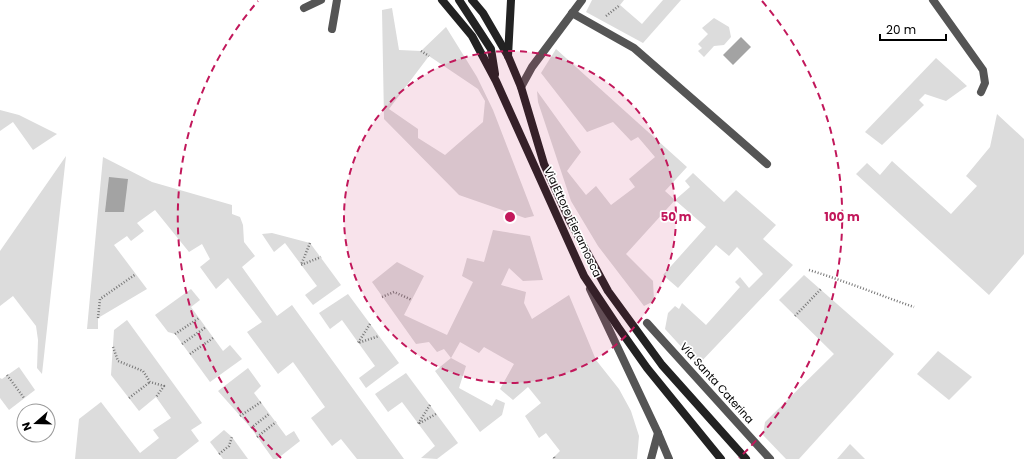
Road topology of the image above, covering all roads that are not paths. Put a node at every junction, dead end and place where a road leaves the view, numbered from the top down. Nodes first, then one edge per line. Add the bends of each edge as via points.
1 (321, 0) edge
2 (337, 0) edge
3 (442, 0) edge
4 (459, 0) edge
5 (472, 0) edge
6 (511, 0) edge
7 (582, 0) edge
8 (933, 0) edge
9 (304, 8) dead end
10 (572, 13) junction
11 (332, 29) dead end
12 (508, 56) junction
13 (496, 81) junction
14 (521, 87) junction
15 (980, 92) dead end
16 (767, 164) dead end
17 (584, 276) junction
18 (647, 323) dead end
19 (658, 433) junction
20 (651, 459) edge
21 (669, 459) edge
22 (721, 459) edge
23 (746, 459) edge
24 (770, 459) edge

1 - 9 street
2 - 11 street
3 - 13 main road, Via Ettore Fieramosca via 472,36
4 - 13 main road via 491,49
5 - 12 main road, Via Ettore Fieramosca via 483,13
6 - 12 main road
7 - 10 street
8 - 15 street via 983,70 985,83
10 - 14 street via 532,67
10 - 16 street via 634,48
12 - 14 main road, Via Ettore Fieramosca
13 - 17 main road, Via Ettore Fieramosca
14 - 23 main road, Via Ettore Fieramosca via 544,164 570,221 608,290 662,365
17 - 19 street
17 - 22 main road, Via Ettore Fieramosca via 647,368
18 - 24 street, Via Santa Caterina
19 - 20 street
19 - 21 street

